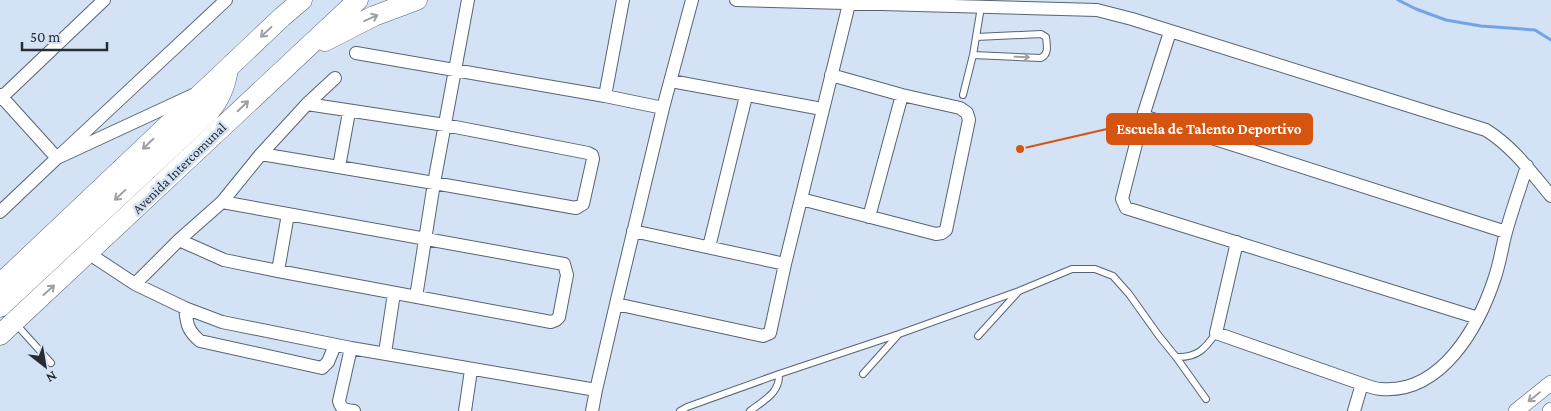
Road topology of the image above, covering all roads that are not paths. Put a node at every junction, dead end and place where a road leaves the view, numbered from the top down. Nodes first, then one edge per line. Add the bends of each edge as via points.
1 (104, 0) edge
2 (226, 0) edge
3 (302, 0) edge
4 (358, 0) edge
5 (417, 0) edge
6 (468, 0) edge
7 (623, 0) edge
8 (692, 0) edge
9 (736, 0) edge
10 (849, 4) junction
11 (981, 8) junction
12 (1170, 32) junction
13 (976, 37) junction
14 (356, 53) dead end
15 (973, 55) junction
16 (297, 58) junction
17 (228, 68) junction
18 (455, 70) junction
19 (831, 75) junction
20 (334, 78) dead end
21 (671, 80) junction
22 (205, 89) junction
23 (902, 95) junction
24 (964, 95) dead end
25 (605, 96) junction
26 (746, 96) junction
27 (1, 97) edge
28 (307, 104) junction
29 (663, 108) junction
30 (822, 109) junction
31 (349, 112) junction
32 (1143, 116) junction
33 (445, 125) junction
34 (261, 154) junction
35 (57, 158) junction
36 (1527, 166) junction
37 (338, 167) junction
38 (434, 183) junction
39 (1551, 196) edge
40 (801, 199) junction
41 (222, 202) junction
42 (0, 212) edge
43 (288, 214) junction
44 (99, 215) junction
45 (868, 217) junction
46 (633, 231) junction
47 (1506, 232) junction
48 (426, 238) junction
49 (179, 240) junction
50 (1237, 242) junction
51 (709, 247) junction
52 (90, 252) junction
53 (51, 259) junction
54 (785, 264) junction
55 (278, 271) junction
56 (0, 284) edge
57 (135, 284) junction
58 (20, 288) junction
59 (1019, 291) junction
60 (394, 293) junction
61 (416, 297) junction
62 (616, 304) junction
63 (0, 307) edge
64 (185, 308) junction
65 (1478, 318) junction
66 (5, 327) edge
67 (1216, 333) junction
68 (899, 334) junction
69 (978, 336) dead end
70 (335, 345) junction
71 (351, 348) junction
72 (384, 353) junction
73 (1176, 357) junction
74 (51, 363) dead end
75 (471, 370) junction
76 (778, 374) junction
77 (863, 374) dead end
78 (1551, 383) edge
79 (1362, 384) junction
80 (596, 390) junction
81 (1206, 400) dead end
82 (354, 411) edge
83 (465, 411) edge
84 (592, 411) edge
85 (680, 411) edge
86 (750, 411) edge
87 (1354, 411) edge
88 (1516, 411) edge

1 - 27 street
2 - 35 street
3 -> 17 main road
4 - 16 main road, Avenida Intercomunal
16 -> 5 main road via 348,29
6 - 18 street
7 - 25 street
8 - 21 street
9 - 10 street
10 - 11 street
10 - 19 street
11 - 12 street via 1096,10
11 - 13 lane
12 - 32 street
12 - 36 street via 1486,130
13 - 15 lane
15 -> 13 lane via 1041,58 1047,52 1046,37 1042,34
14 - 18 street
15 - 24 lane
52 -> 16 main road, Avenida Intercomunal
17 - 22 main road
17 -> 44 main road via 216,105
18 - 25 street
18 - 33 street
19 - 23 street
19 - 30 street
20 - 28 street
21 - 26 street
21 - 29 street
22 - 35 street
22 -> 56 main road
23 - 45 street
23 - 45 street via 960,108 970,120 946,230 936,234
25 - 29 street
26 - 30 street
26 - 51 street
27 - 35 street
28 - 31 street
28 - 34 street
29 - 46 street
30 - 40 street
31 - 33 street
31 - 37 street
32 - 47 street
32 - 50 street via 1122,199 1126,208
33 - 38 street
33 - 38 street via 588,153 593,159 583,204 576,208
34 - 37 street
34 - 41 street
35 - 42 street
36 - 39 street
36 - 47 street
37 - 38 street
38 - 48 street
40 - 45 street
40 - 54 street
41 - 43 street
41 - 49 street
43 - 48 street
43 - 55 street
44 - 52 main road
44 - 53 main road
46 - 51 street
46 - 62 street
47 - 65 street via 1496,276
48 - 61 street
48 - 61 street via 564,264 567,275 559,317 551,322
49 - 55 street via 224,260
49 - 57 street
50 - 65 street
50 - 67 street
51 - 54 street
52 - 53 main road
52 - 57 street
66 -> 52 main road, Avenida Intercomunal
53 - 58 main road
54 - 62 street via 767,335
55 - 60 street
57 - 64 street
58 - 63 main road
58 - 66 main road
59 - 68 lane
59 - 69 lane
59 - 73 lane via 1072,269 1095,269 1113,276
60 - 61 street
60 - 72 street
62 - 80 street
64 - 70 street via 222,322
64 - 70 street via 188,327 200,341 322,368
65 - 79 street via 1454,354 1425,379 1396,388 1380,389
66 - 74 lane
67 - 73 lane via 1198,353
67 - 79 street
68 - 76 lane
68 - 77 lane
70 - 71 street
71 - 72 street
71 - 82 street via 339,401 344,410
72 - 75 street
73 - 81 lane
75 - 80 street
75 - 83 street
76 - 85 lane
76 - 86 lane via 776,391
78 -> 88 street
79 - 87 street
80 - 84 street

